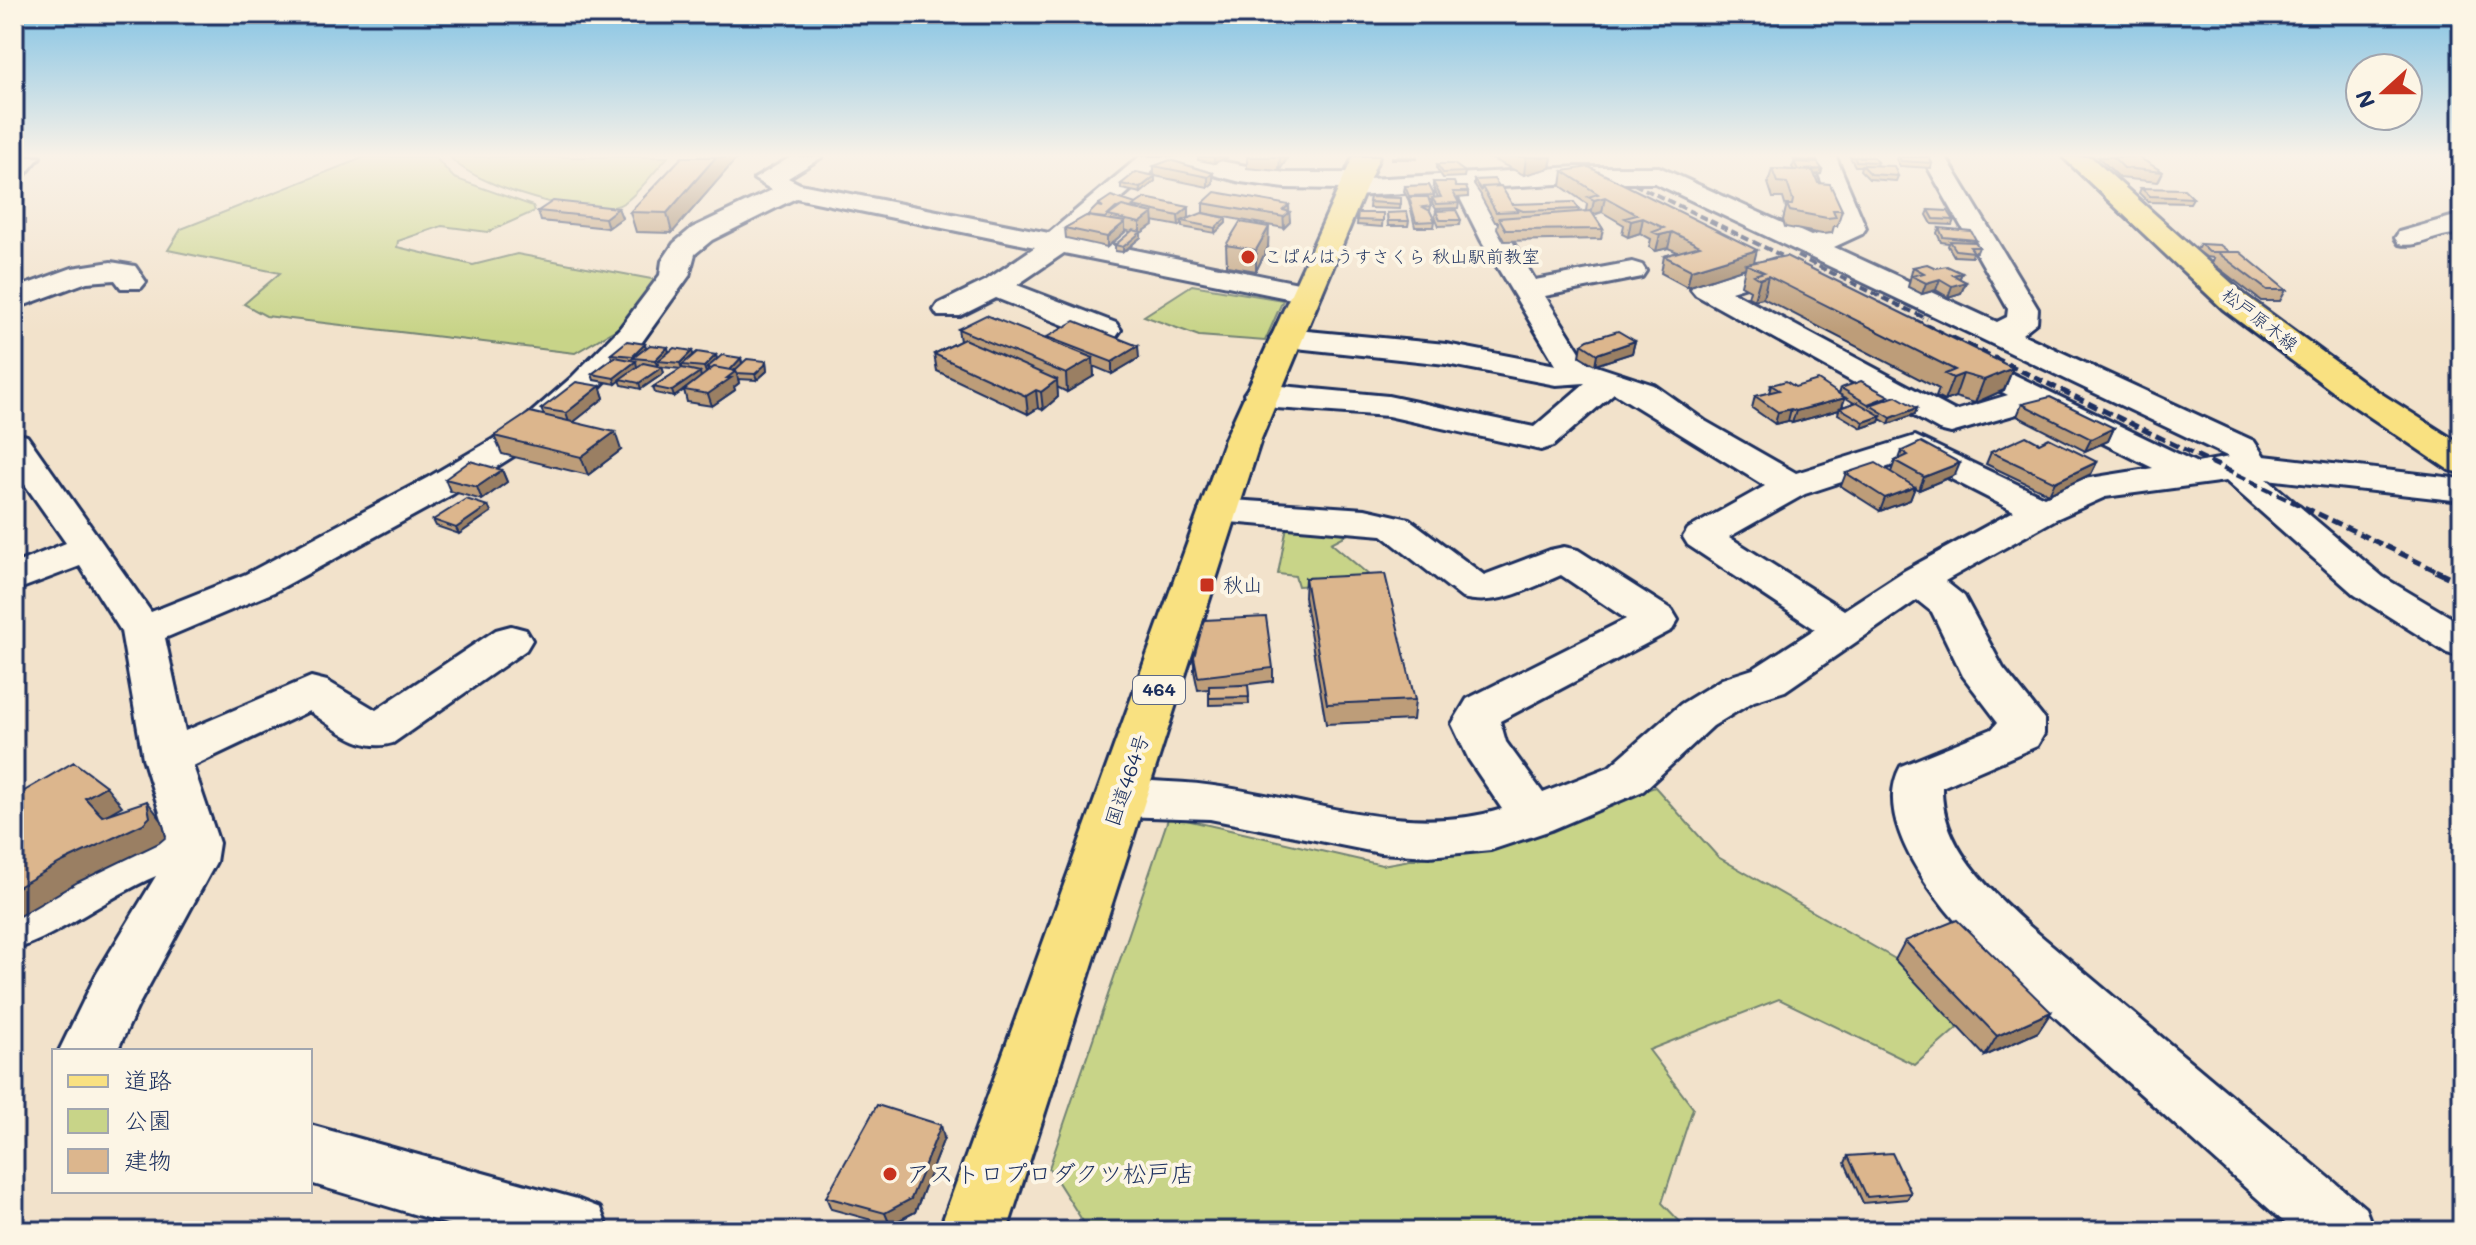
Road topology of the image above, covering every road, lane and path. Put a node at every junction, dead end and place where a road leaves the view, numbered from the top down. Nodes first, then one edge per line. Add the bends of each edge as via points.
1 (741, 215) edge
2 (918, 215) edge
3 (1089, 215) edge
4 (1342, 215) edge
5 (1484, 215) edge
6 (1742, 215) edge
7 (1849, 215) edge
8 (1968, 215) edge
9 (2139, 215) edge
10 (2462, 227) edge
11 (2409, 238) dead end
12 (1058, 243) junction
13 (1806, 246) junction
14 (1735, 248) edge
15 (1632, 271) dead end
16 (131, 282) dead end
17 (995, 287) junction
18 (1526, 291) junction
19 (1307, 293) junction
20 (14, 300) edge
21 (949, 310) dead end
22 (1105, 330) edge
23 (1996, 335) junction
24 (1286, 338) junction
25 (1927, 343) edge
26 (1594, 376) junction
27 (1261, 394) junction
28 (2037, 397) junction
29 (14, 444) edge
30 (2462, 462) edge
31 (2243, 466) junction
32 (2188, 472) junction
33 (1792, 486) junction
34 (2462, 490) edge
35 (1218, 510) junction
36 (2043, 511) junction
37 (89, 548) junction
38 (14, 579) edge
39 (1918, 580) junction
40 (1844, 629) junction
41 (142, 631) junction
42 (511, 640) dead end
43 (2462, 643) edge
44 (167, 758) junction
45 (1120, 798) junction
46 (1534, 817) junction
47 (194, 843) junction
48 (14, 928) edge
49 (89, 1049) edge
50 (312, 1155) edge
51 (577, 1231) edge
52 (973, 1231) edge
53 (2342, 1231) edge

1 - 41 street via 684,249 674,276 631,335 529,432 260,583
2 - 12 street
3 - 12 street
4 - 19 main road, 国道464号 / 464
5 - 18 street
6 - 13 street
7 - 13 street via 1852,228
8 - 23 street via 2023,309 2022,322
9 - 30 main road, 松戸原木線 via 2234,302
10 - 11 street via 2455,224
12 - 17 street
12 - 19 street
13 - 23 street
14 - 28 street via 1789,274 1706,289 1951,423
15 - 18 street
16 - 20 street via 125,272 110,269
17 - 21 street
17 - 22 street
18 - 26 street
19 - 24 main road, 国道464号 / 464
23 - 31 street via 2241,449
24 - 26 street
24 - 27 main road, 国道464号 / 464
25 - 28 street
26 - 27 street via 1541,439 1388,406
26 - 33 street via 1642,392
27 - 35 main road, 国道464号 / 464
28 - 32 street
29 - 37 street
31 - 32 street
31 - 34 street
31 - 43 street via 2369,586
32 - 36 street via 2110,484
33 - 36 street via 1915,447
33 - 40 street via 1702,537
35 - 45 main road, 国道464号 / 464
35 - 46 street via 1365,520 1395,527 1476,589 1502,586 1564,559 1657,620 1483,710 1475,724 1485,748
36 - 39 street
37 - 38 street
37 - 41 street
39 - 40 street
39 - 53 street via 1949,605 1985,676 2021,719 2021,734 1918,778 1915,794 1943,872 1981,916 2049,978
40 - 46 street via 1769,680 1738,690 1697,715 1626,779
41 - 44 street
42 - 44 street via 377,732 311,692
44 - 47 street
45 - 46 street via 1210,801 1380,834 1429,837 1491,831
45 - 52 main road, 国道464号 / 464
47 - 48 street via 154,854 79,889
47 - 49 street via 191,862
50 - 51 street

